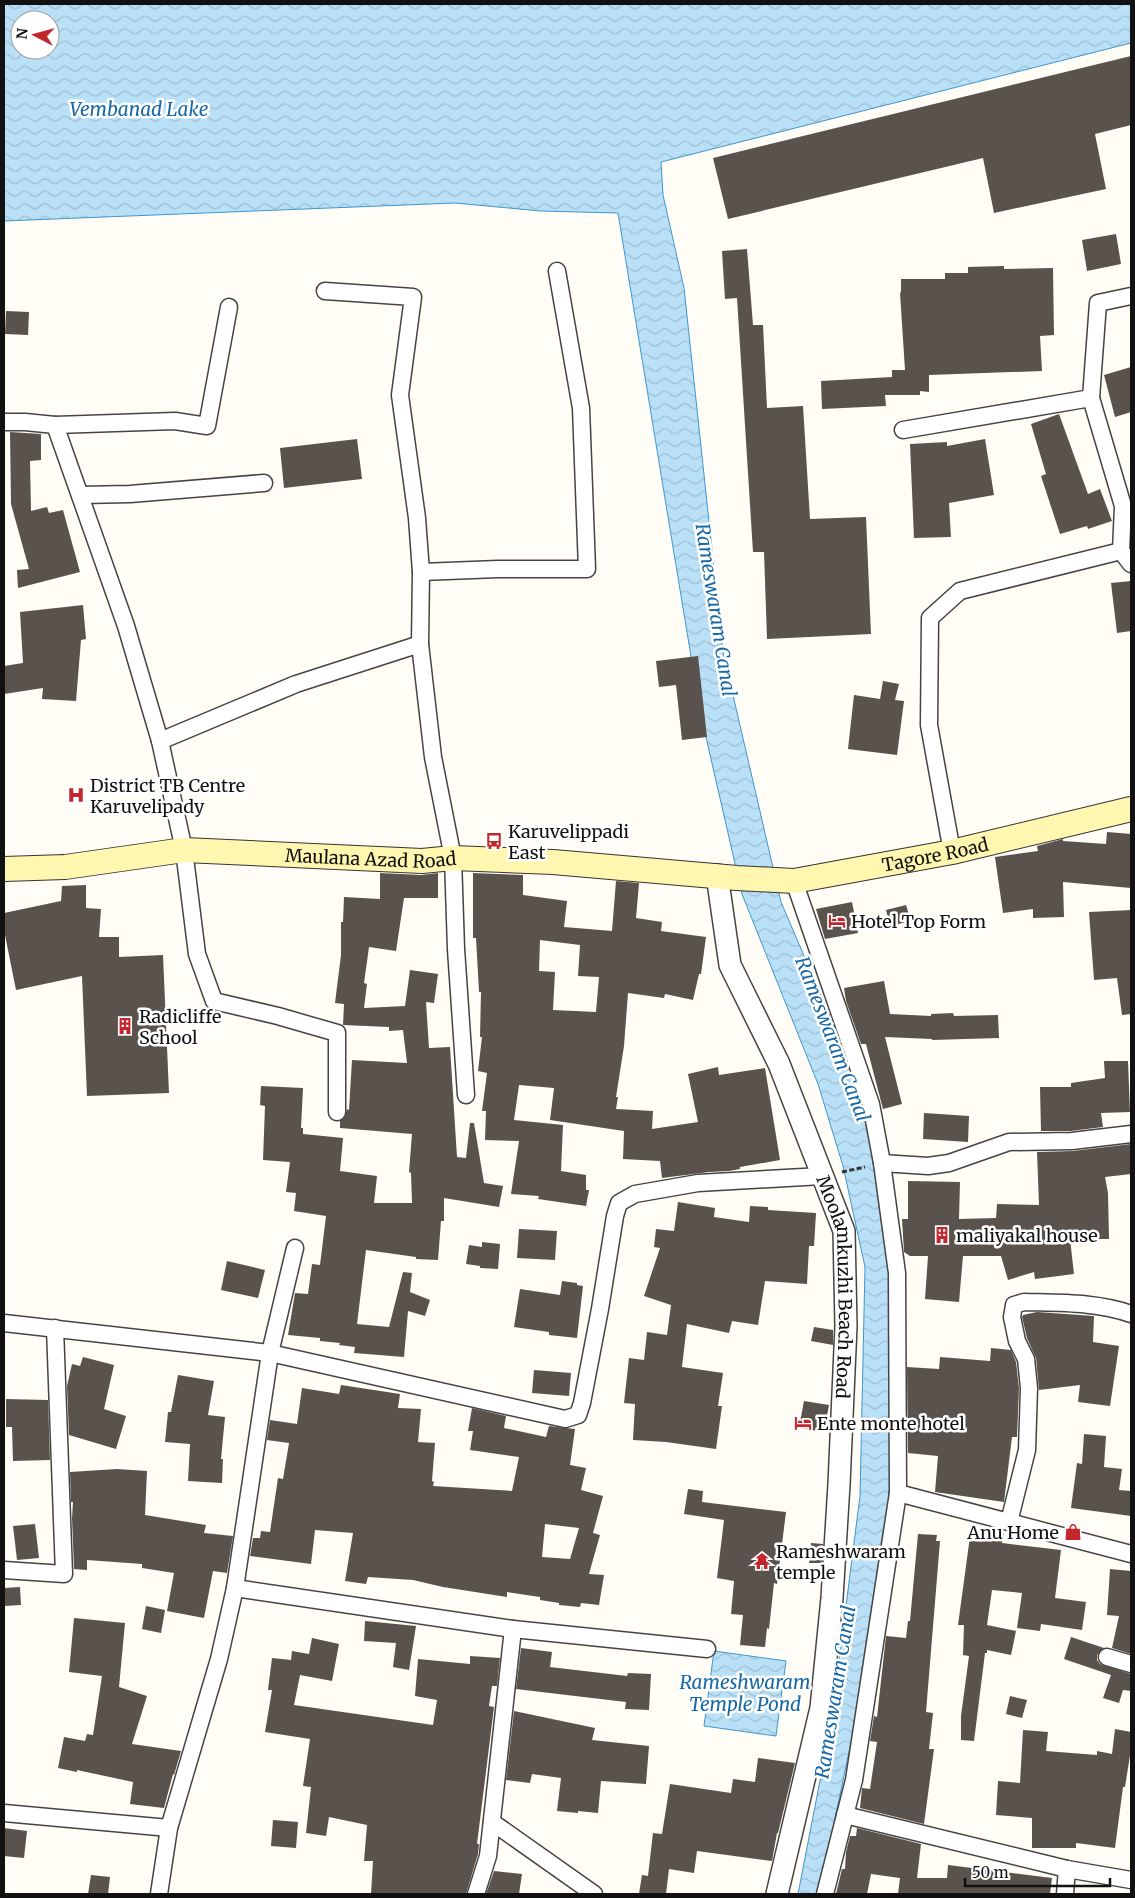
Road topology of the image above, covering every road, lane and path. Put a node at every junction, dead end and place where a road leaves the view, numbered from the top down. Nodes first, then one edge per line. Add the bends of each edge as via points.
1 (557, 271) dead end
2 (325, 291) dead end
3 (1131, 296) edge
4 (229, 307) dead end
5 (1091, 398) junction
6 (4, 422) edge
7 (55, 425) junction
8 (903, 430) dead end
9 (264, 483) dead end
10 (80, 495) junction
11 (1127, 505) edge
12 (1121, 551) junction
13 (1131, 564) edge
14 (421, 572) junction
15 (420, 644) junction
16 (160, 741) junction
17 (1131, 810) edge
18 (184, 850) junction
19 (952, 852) junction
20 (453, 858) junction
21 (4, 869) edge
22 (727, 877) junction
23 (791, 881) junction
24 (466, 1095) dead end
25 (337, 1112) dead end
26 (1131, 1134) edge
27 (882, 1163) junction
28 (822, 1176) junction
29 (295, 1248) dead end
30 (1131, 1314) edge
31 (4, 1323) edge
32 (55, 1328) junction
33 (270, 1353) junction
34 (898, 1493) junction
35 (1009, 1522) junction
36 (1131, 1554) edge
37 (4, 1570) edge
38 (235, 1588) junction
39 (513, 1629) junction
40 (707, 1649) dead end
41 (1107, 1657) dead end
42 (1131, 1664) edge
43 (4, 1812) edge
44 (845, 1815) junction
45 (492, 1822) junction
46 (169, 1828) junction
47 (1067, 1869) junction
48 (1131, 1880) edge
49 (159, 1894) edge
50 (476, 1894) edge
51 (594, 1894) edge
52 (778, 1894) edge
53 (825, 1894) edge
54 (1065, 1894) edge

1 - 14 street via 581,408 587,569
2 - 14 street via 413,297 400,394
3 - 5 street via 1098,303
4 - 7 street via 207,426 175,421
5 - 8 street
5 - 11 street
6 - 7 street
7 - 10 street
9 - 10 street
10 - 16 street via 126,626
11 - 12 street
12 - 13 street
12 - 19 street via 960,591 930,618 929,725
14 - 15 street
15 - 16 street via 296,684
15 - 20 street via 433,757
16 - 18 street
17 - 19 main road, Tagore Road
18 - 20 main road, Maulana Azad Road via 422,861
18 - 21 main road, Maulana Azad Road via 65,867
18 - 25 street via 196,954 214,1001 337,1033
19 - 23 main road, Tagore Road
20 - 22 main road, Maulana Azad Road via 553,862
20 - 24 street
22 - 23 main road, Tagore Road
22 - 28 street, Moolamkuzhi Beach Road via 730,965 779,1064
23 - 27 street via 871,1104
26 - 27 street via 1072,1141 1009,1142 949,1163 928,1166
27 - 28 path
27 - 34 street via 897,1273
28 - 33 street via 698,1183 635,1194 619,1203 578,1415 565,1419
28 - 52 street, Moolamkuzhi Beach Road via 844,1231 846,1326 839,1484 821,1708
29 - 33 street
30 - 35 street via 1089,1304 1024,1302 1014,1305 1012,1317 1017,1341 1026,1360 1029,1388 1027,1450
31 - 32 street
32 - 33 street
32 - 37 street via 64,1574
33 - 38 street
34 - 35 street
34 - 44 street via 854,1780
35 - 36 street
38 - 39 street
38 - 46 street via 219,1659
39 - 40 street
39 - 45 street
41 - 42 street
43 - 46 street
44 - 47 street
44 - 53 street
45 - 50 street via 488,1856
45 - 51 street
46 - 49 street
47 - 48 street
47 - 54 street

